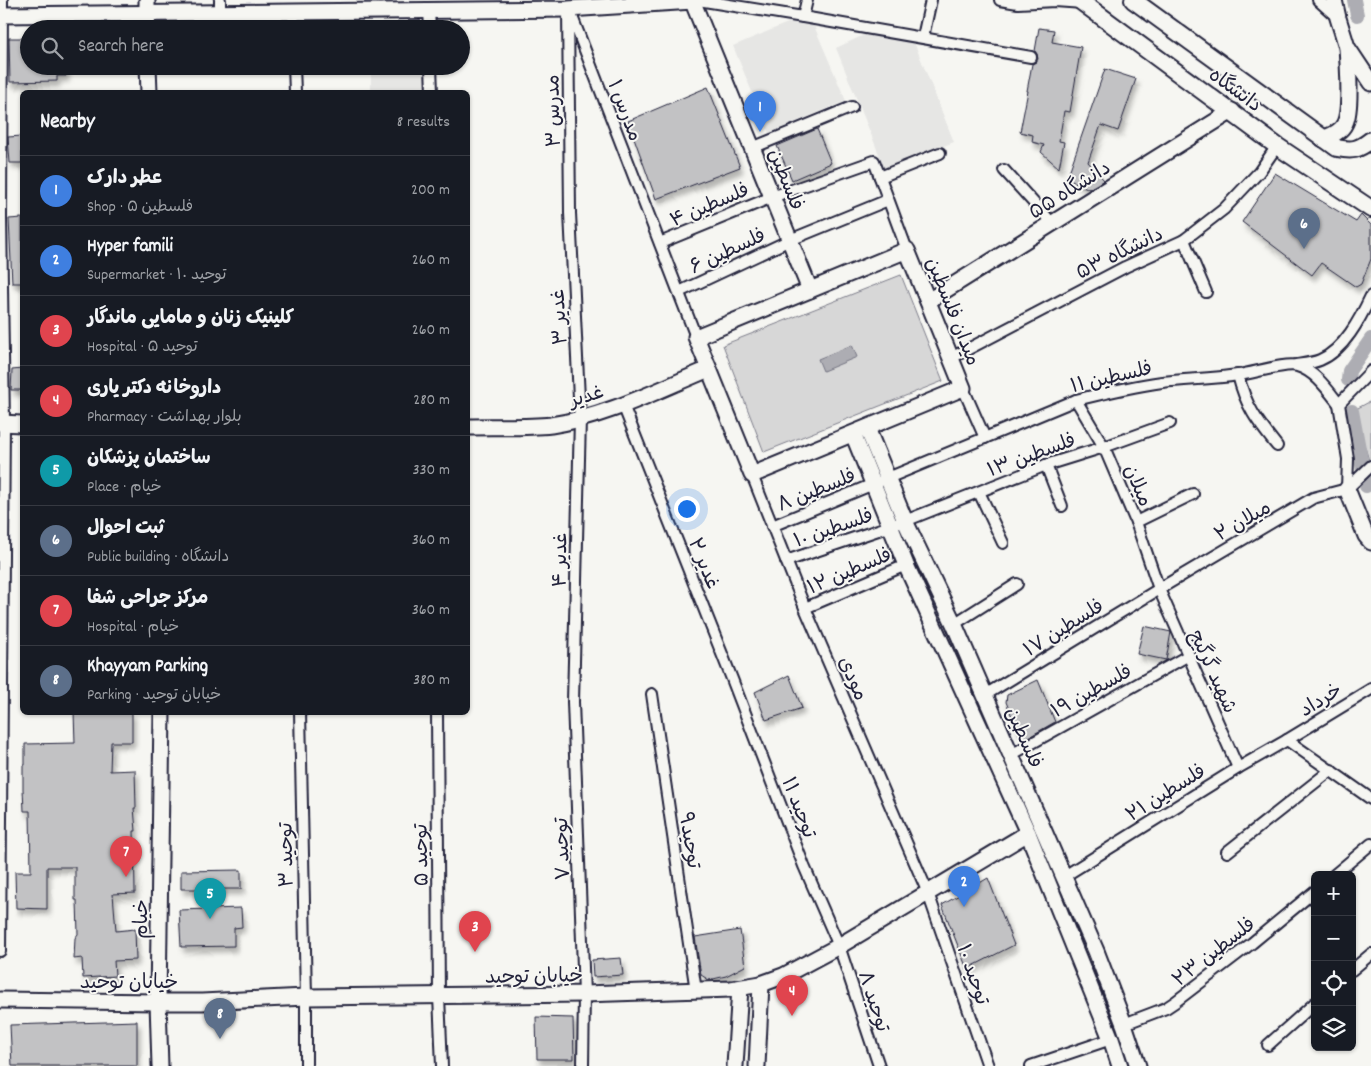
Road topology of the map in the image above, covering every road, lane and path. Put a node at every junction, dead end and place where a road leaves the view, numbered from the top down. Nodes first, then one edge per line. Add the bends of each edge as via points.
1 (694, 0) edge
2 (808, 0) edge
3 (931, 0) edge
4 (1000, 0) edge
5 (1133, 0) edge
6 (1318, 0) edge
7 (1334, 0) edge
8 (1081, 2) edge
9 (551, 4) edge
10 (220, 6) edge
11 (568, 9) junction
12 (2, 10) edge
13 (430, 10) junction
14 (293, 12) junction
15 (147, 14) edge
16 (803, 16) junction
17 (1338, 18) junction
18 (293, 20) edge
19 (430, 20) edge
20 (923, 38) junction
21 (1347, 47) junction
22 (1031, 57) dead end
23 (148, 75) edge
24 (294, 75) edge
25 (431, 75) edge
26 (1371, 83) edge
27 (149, 90) edge
28 (294, 90) edge
29 (432, 90) edge
30 (852, 108) dead end
31 (1232, 111) junction
32 (1324, 139) junction
33 (1371, 140) edge
34 (1277, 146) junction
35 (752, 148) junction
36 (940, 153) dead end
37 (1004, 170) dead end
38 (880, 177) junction
39 (772, 197) junction
40 (888, 200) junction
41 (1371, 209) edge
42 (570, 213) joint
43 (1052, 224) junction
44 (790, 240) junction
45 (1184, 240) junction
46 (660, 244) junction
47 (907, 250) junction
48 (810, 290) junction
49 (678, 292) junction
50 (1206, 292) dead end
51 (1371, 296) edge
52 (928, 301) junction
53 (696, 337) junction
54 (951, 358) junction
55 (1296, 365) junction
56 (709, 370) junction
57 (1371, 371) edge
58 (1238, 376) junction
59 (963, 388) junction
60 (1076, 400) junction
61 (1339, 404) junction
62 (623, 405) junction
63 (580, 419) junction
64 (2, 423) edge
65 (1170, 423) dead end
66 (20, 424) edge
67 (470, 427) edge
68 (867, 428) junction
69 (853, 434) junction
70 (985, 438) junction
71 (1277, 446) dead end
72 (1104, 447) junction
73 (1046, 465) junction
74 (1371, 466) edge
75 (752, 475) junction
76 (888, 479) junction
77 (874, 484) junction
78 (1346, 489) junction
79 (979, 492) junction
80 (1194, 494) dead end
81 (1062, 506) dead end
82 (905, 521) junction
83 (1136, 522) junction
84 (772, 526) junction
85 (890, 526) junction
86 (1003, 542) dead end
87 (1371, 542) edge
88 (786, 561) junction
89 (906, 565) junction
90 (1017, 584) dead end
91 (1159, 588) junction
92 (805, 608) junction
93 (954, 624) junction
94 (1189, 656) junction
95 (732, 679) joint
96 (1371, 689) edge
97 (652, 694) dead end
98 (985, 695) junction
99 (573, 702) joint
100 (162, 715) edge
101 (300, 715) edge
102 (437, 715) edge
103 (1288, 740) junction
104 (1011, 755) junction
105 (1238, 768) junction
106 (1331, 770) junction
107 (1371, 799) edge
108 (1028, 833) junction
109 (1371, 844) edge
110 (1227, 852) dead end
111 (1339, 871) edge
112 (1063, 877) junction
113 (928, 893) junction
114 (1311, 894) edge
115 (839, 946) junction
116 (0, 951) edge
117 (1096, 951) junction
118 (1371, 954) edge
119 (1078, 958) junction
120 (1356, 967) edge
121 (761, 984) junction
122 (740, 988) junction
123 (696, 991) junction
124 (584, 994) junction
125 (439, 996) junction
126 (306, 997) junction
127 (0, 1000) edge
128 (158, 1002) junction
129 (1312, 1006) edge
130 (1124, 1024) junction
131 (1111, 1039) junction
132 (1268, 1045) dead end
133 (160, 1066) edge
134 (306, 1066) edge
135 (442, 1066) edge
136 (583, 1066) edge
137 (735, 1066) edge
138 (757, 1066) edge
139 (879, 1066) edge
140 (988, 1066) edge
141 (1031, 1066) edge
142 (1120, 1066) edge
143 (1138, 1066) edge

1 - 11 street
1 - 16 street
1 - 35 street, فلسطین
2 - 16 street
3 - 20 street
4 - 8 street
5 - 32 main road, دانشگاه
6 - 17 street
7 - 17 street
8 - 31 main road, دانشگاه
9 - 11 street
9 - 13 street
10 - 14 street
10 - 15 street
11 - 42 street, مدرس ۳
11 - 46 street, مدرس ۱
12 - 15 street
12 - 64 street
13 - 14 street
13 - 19 street
14 - 18 street
16 - 20 street
17 - 21 street
20 - 22 street
21 - 26 street
21 - 32 street via 1348,113 1345,124 1337,133
23 - 27 street
24 - 28 street
25 - 29 street
30 - 35 street
31 - 34 main road, دانشگاه
31 - 43 street, دانشگاه ۵۵
32 - 33 main road, دانشگاه via 1337,148 1348,150 1361,148
34 - 41 main road, دانشگاه
34 - 45 street, دانشگاه ۵۳ via 1259,172 1224,209
35 - 39 street, فلسطین
36 - 38 street
37 - 43 street
38 - 39 street, فلسطین ۴ via 874,161
38 - 40 street
39 - 44 street, فلسطین
39 - 46 street, فلسطین ۴
40 - 44 street, فلسطین ۶
40 - 47 street
42 - 63 street, غدیر ۳
43 - 52 street, دانشگاه ۵۵
44 - 48 street, فلسطین
44 - 49 street, فلسطین ۶
45 - 50 street
45 - 54 street, دانشگاه ۵۳
46 - 49 street, مدرس ۱
47 - 48 street, میدان فلسطین
47 - 52 street, میدان فلسطین
48 - 53 street, میدان فلسطین
49 - 53 street, مدرس ۱
51 - 55 street, فلسطین ۱۱ via 1362,316 1330,354 1318,361
52 - 54 street, میدان فلسطین
53 - 56 street
54 - 59 street, میدان فلسطین
55 - 58 street, فلسطین ۱۱
55 - 61 street via 1309,371
56 - 62 street, غدیر
56 - 75 street
57 - 61 street
58 - 60 street, فلسطین ۱۱ via 1163,382
58 - 71 street via 1255,418
59 - 68 street, میدان فلسطین
59 - 70 street
60 - 70 street, فلسطین ۱۱
60 - 72 street, میلان
61 - 78 street via 1348,459
62 - 63 street, غدیر
62 - 95 street, غدیر ۲
63 - 67 street, غدیر via 550,425
63 - 99 street, غدیر ۴
64 - 66 street
64 - 116 street
65 - 72 street, فلسطین ۱۳
68 - 69 street, میدان فلسطین
68 - 76 street, فلسطین
69 - 75 street, میدان فلسطین
69 - 77 street, فلسطین
70 - 76 street, فلسطین ۱۱
72 - 73 street, فلسطین ۱۳
72 - 83 street, میلان
73 - 79 street, فلسطین ۱۳
73 - 81 street
74 - 78 street
75 - 84 street, مودی
76 - 77 street, فلسطین ۸
76 - 82 street, فلسطین
77 - 84 street, فلسطین ۸
77 - 85 street, فلسطین
78 - 87 street
78 - 91 street, میلان ۲ via 1314,498
79 - 82 street, فلسطین ۱۳
79 - 86 street
80 - 83 street
82 - 85 street, فلسطین ۱۳
82 - 93 street, فلسطین
83 - 91 street, میلان
84 - 88 street, مودی
85 - 88 street, فلسطین ۱۰
85 - 89 street, فلسطین
88 - 92 street, مودی
89 - 92 street, فلسطین ۱۲
89 - 108 street, فلسطین
90 - 93 street
91 - 94 street, شهید گرگیج
91 - 98 street, فلسطین ۱۷
92 - 113 street, مودی
93 - 98 street, فلسطین
94 - 104 street, فلسطین ۱۹
94 - 105 street, شهید گرگیج
95 - 115 street, توحید ۱۱ via 804,866
96 - 103 street, خرداد
97 - 123 street, توحید۹
98 - 104 street, فلسطین
99 - 124 street, توحید ۷
100 - 128 street, خیام
101 - 126 street, توحید ۳
102 - 125 street, توحید ۵
103 - 105 street, فلسطین ۲۱
103 - 106 street
104 - 112 street, فلسطین
105 - 112 street, فلسطین ۲۱
106 - 107 street
106 - 110 street
108 - 113 street, خیابان توحید
108 - 119 street, فلسطین
109 - 111 street
112 - 117 street, فلسطین
113 - 115 street, خیابان توحید
113 - 140 street, توحید ۱۰
114 - 130 street, فلسطین ۲۳ via 1175,1002
115 - 121 street, خیابان توحید
115 - 139 street, توحید ۸
117 - 119 street
117 - 130 street, فلسطین
118 - 120 street
119 - 131 street, فلسطین
121 - 122 street, خیابان توحید
121 - 138 street
122 - 123 street, خیابان توحید
122 - 137 street
123 - 124 street, خیابان توحید
124 - 125 street, خیابان توحید
124 - 136 street, توحید ۷
125 - 126 street, خیابان توحید
125 - 135 street, توحید ۵
126 - 128 street, خیابان توحید
126 - 134 street, توحید ۳
127 - 128 street, خیابان توحید
128 - 133 street, خیام
129 - 132 street
130 - 143 street, فلسطین
131 - 141 street
131 - 142 street, فلسطین

